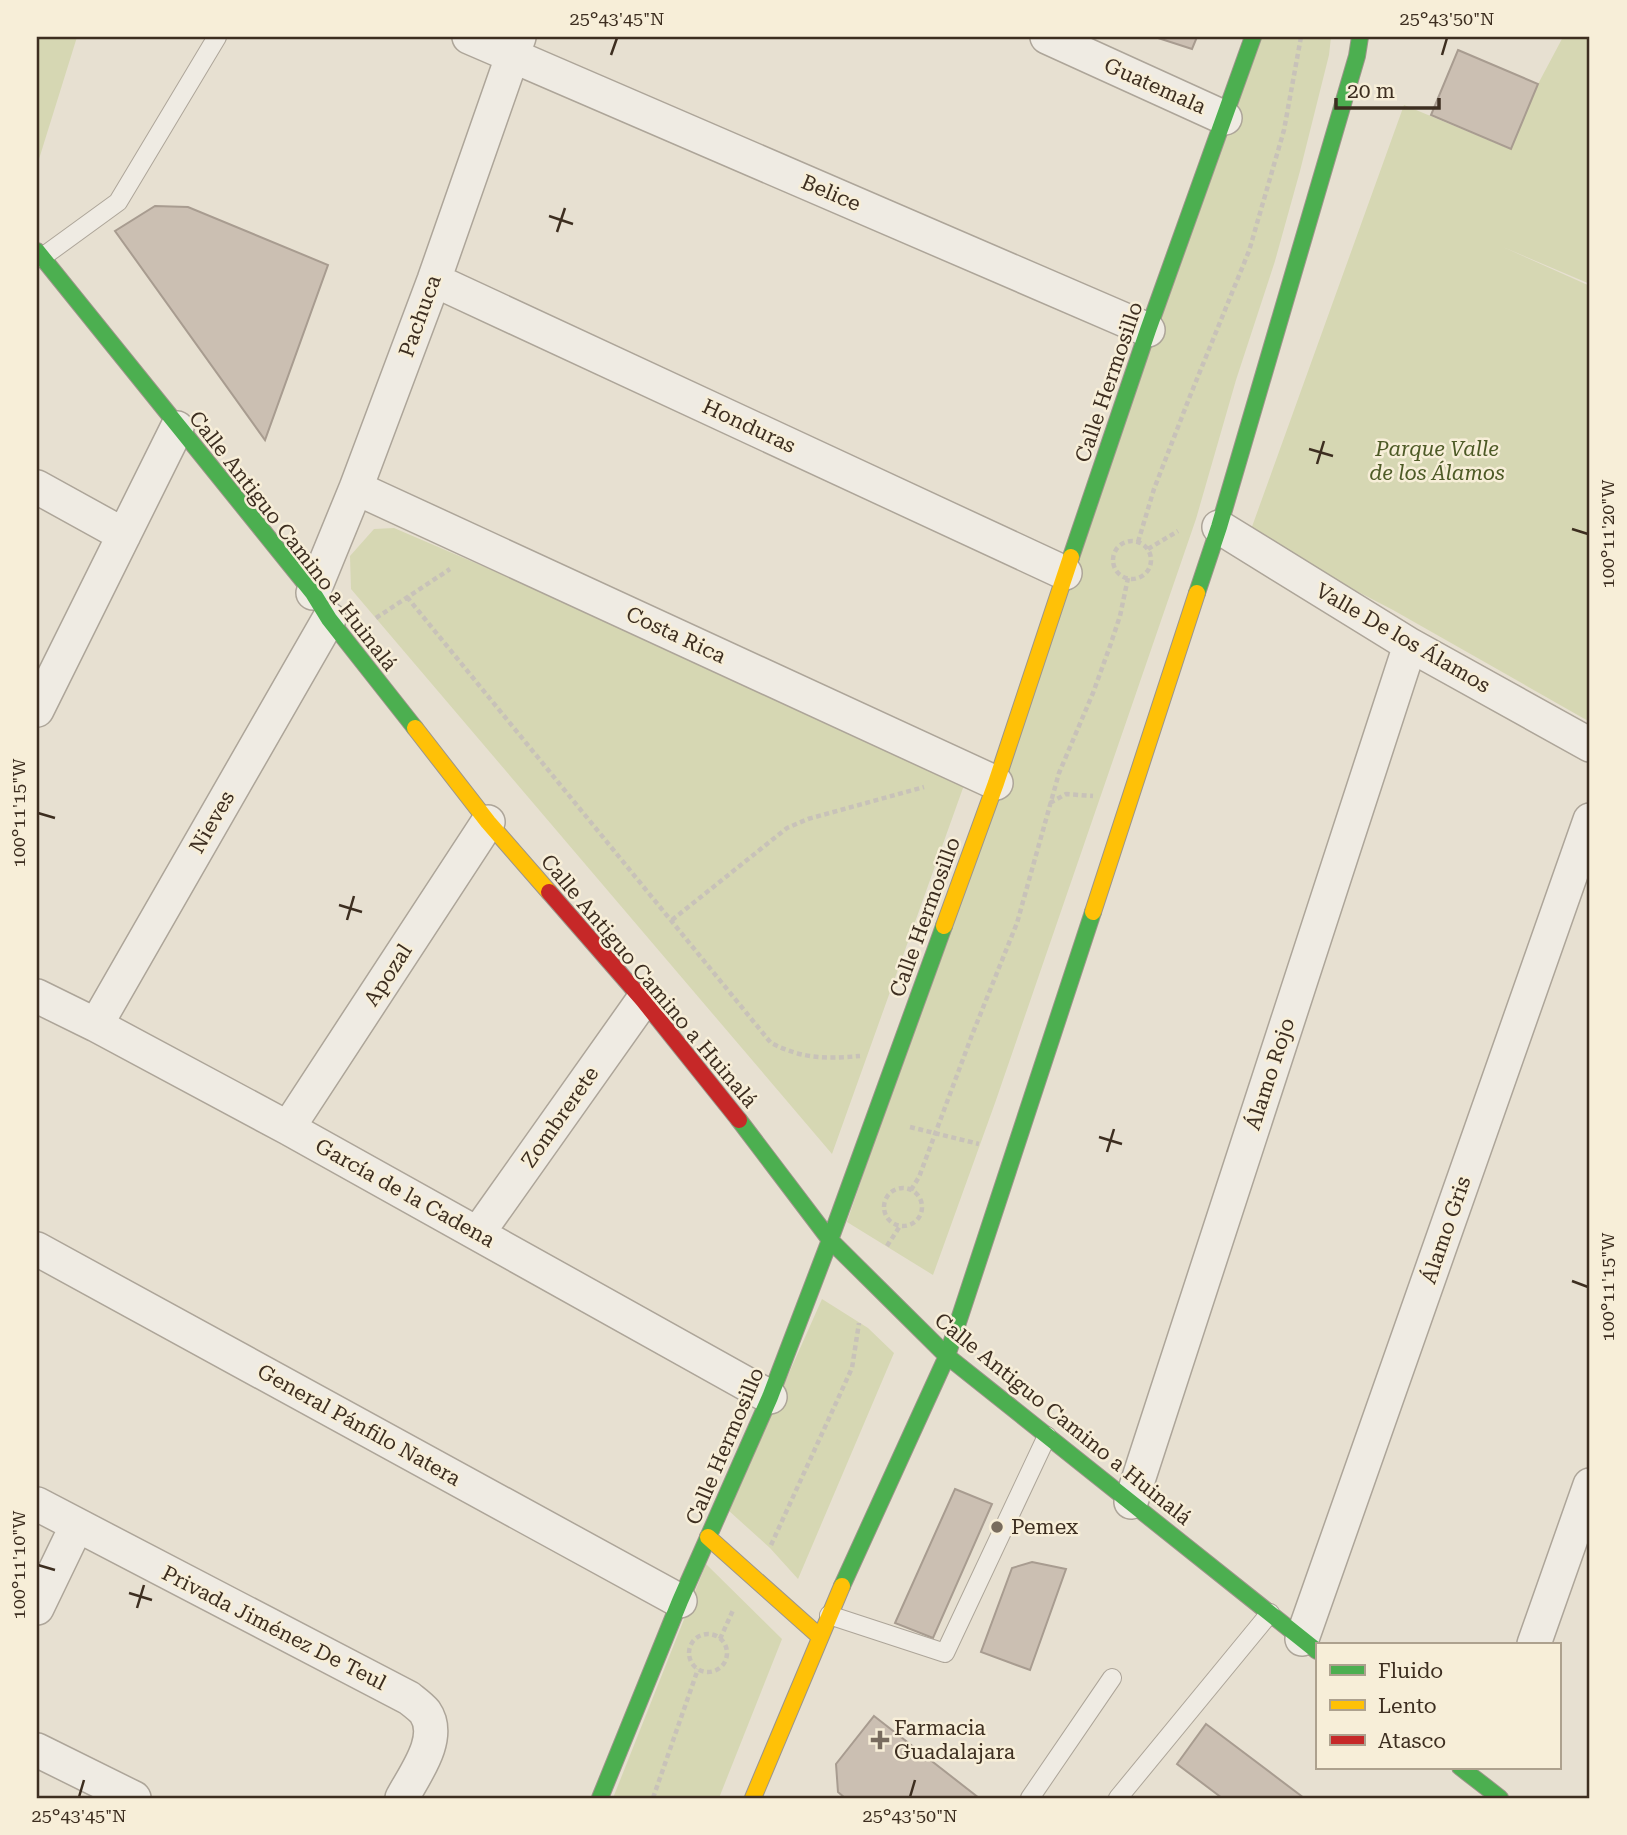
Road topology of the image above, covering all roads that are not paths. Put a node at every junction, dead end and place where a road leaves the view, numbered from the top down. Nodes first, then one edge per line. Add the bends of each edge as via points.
1 (216, 37) edge
2 (469, 37) edge
3 (1047, 37) edge
4 (1253, 37) edge
5 (1360, 37) edge
6 (1377, 37) edge
7 (516, 46) edge
8 (1357, 56) junction
9 (1225, 118) junction
10 (39, 254) edge
11 (434, 279) junction
12 (1148, 330) junction
13 (177, 428) junction
14 (37, 487) edge
15 (356, 488) junction
16 (1203, 526) junction
17 (124, 535) junction
18 (1065, 573) junction
19 (321, 606) junction
20 (1410, 645) junction
21 (37, 710) edge
22 (1590, 745) edge
23 (996, 783) junction
24 (1590, 820) edge
25 (488, 822) junction
26 (37, 996) edge
27 (643, 1000) junction
28 (96, 1025) junction
29 (288, 1128) junction
30 (478, 1233) junction
31 (830, 1240) junction
32 (37, 1248) edge
33 (947, 1356) junction
34 (770, 1397) junction
35 (1047, 1436) junction
36 (1590, 1485) edge
37 (1130, 1502) junction
38 (37, 1504) edge
39 (77, 1525) junction
40 (708, 1538) junction
41 (681, 1601) junction
42 (37, 1608) edge
43 (1269, 1613) junction
44 (829, 1615) junction
45 (819, 1636) junction
46 (1534, 1643) edge
47 (1310, 1645) edge
48 (1112, 1678) dead end
49 (37, 1750) edge
50 (134, 1798) edge
51 (402, 1798) edge
52 (600, 1798) edge
53 (753, 1798) edge
54 (1030, 1798) edge
55 (1118, 1798) edge

1 - 10 lane via 118,202
2 - 7 street, Belice
3 - 9 street, Guatemala
4 - 9 street, Calle Hermosillo
5 - 8 street
6 - 8 street
7 - 11 street, Pachuca
7 - 12 street, Belice
8 - 16 street
9 - 12 street, Calle Hermosillo
10 - 13 street, Calle Antiguo Camino a Huinalá
11 - 15 street, Pachuca
11 - 18 street, Honduras
12 - 18 street, Calle Hermosillo
13 - 17 street
13 - 19 street, Calle Antiguo Camino a Huinalá
14 - 17 street
15 - 19 street, Pachuca
15 - 23 street, Costa Rica
16 - 20 street, Valle De los Álamos
16 - 33 street
17 - 21 street
18 - 23 street, Calle Hermosillo
19 - 25 street, Calle Antiguo Camino a Huinalá
19 - 28 street, Nieves
20 - 22 street, Valle De los Álamos
20 - 37 street, Álamo Rojo
23 - 31 street, Calle Hermosillo
24 - 47 street, Álamo Gris
25 - 27 street, Calle Antiguo Camino a Huinalá
25 - 29 street, Apozal
26 - 28 street, García de la Cadena
27 - 30 street, Zombrerete
27 - 31 street, Calle Antiguo Camino a Huinalá
28 - 29 street, García de la Cadena
29 - 30 street, García de la Cadena
30 - 34 street, García de la Cadena
31 - 33 street, Calle Antiguo Camino a Huinalá
31 - 34 street, Calle Hermosillo
32 - 41 street, General Pánfilo Natera
33 - 35 street, Calle Antiguo Camino a Huinalá
33 - 44 street
34 - 40 street, Calle Hermosillo
35 - 37 street, Calle Antiguo Camino a Huinalá
35 - 44 lane via 944,1653
36 - 46 street
37 - 43 street, Calle Antiguo Camino a Huinalá
38 - 39 street, Privada Jiménez De Teul
39 - 42 street
39 - 51 street, Privada Jiménez De Teul via 408,1698 425,1712 432,1729 428,1749
40 - 41 street, Calle Hermosillo
40 - 45 street
41 - 52 street, Calle Hermosillo
43 - 47 street, Calle Antiguo Camino a Huinalá
43 - 55 lane
44 - 45 street
45 - 53 street
48 - 54 lane
49 - 50 street

